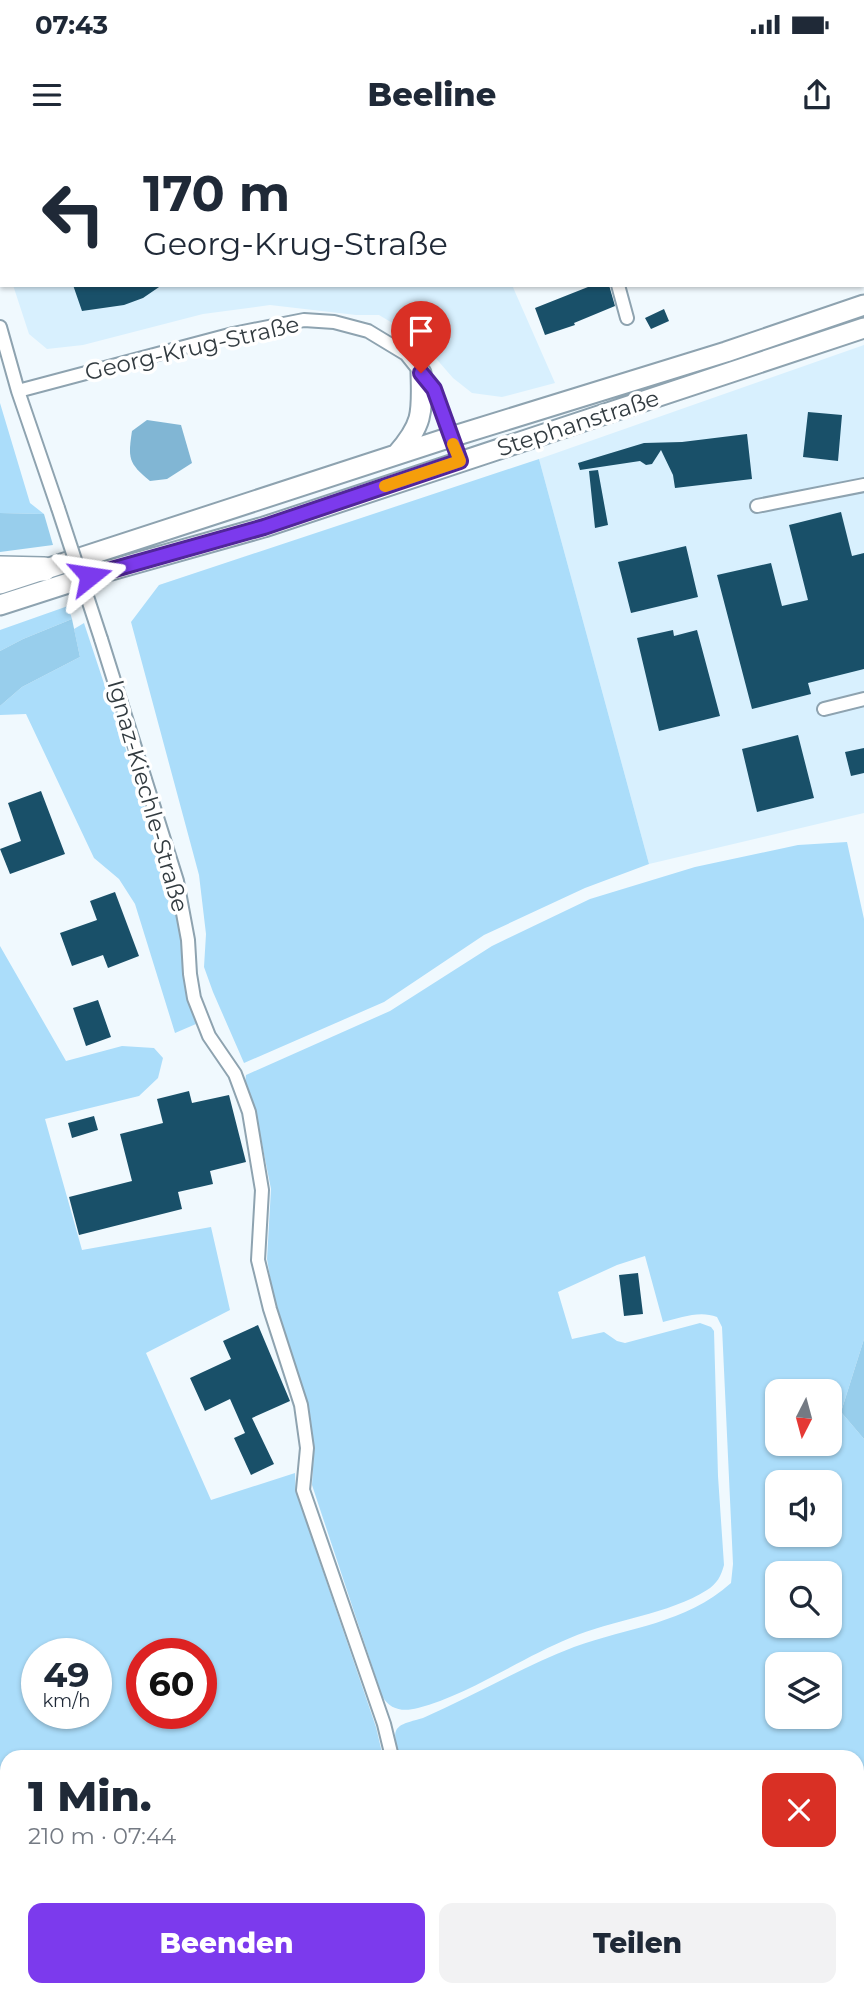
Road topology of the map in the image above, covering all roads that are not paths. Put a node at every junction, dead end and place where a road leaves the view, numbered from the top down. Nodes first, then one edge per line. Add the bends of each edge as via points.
1 (619, 287) edge
2 (864, 306) edge
3 (627, 318) dead end
4 (0, 327) edge
5 (864, 328) edge
6 (421, 373) junction
7 (18, 391) junction
8 (451, 437) junction
9 (397, 455) junction
10 (460, 461) junction
11 (864, 485) edge
12 (757, 506) dead end
13 (0, 568) edge
14 (44, 569) junction
15 (0, 584) edge
16 (0, 605) edge
17 (864, 699) edge
18 (824, 709) dead end
19 (390, 1750) edge

1 - 3 street
2 - 8 main road, Stephanstraße
4 - 7 street
5 - 10 main road, Stephanstraße
6 - 7 street, Georg-Krug-Straße via 406,354 368,331 304,320 233,334
6 - 8 street, Georg-Krug-Straße via 434,389
6 - 9 main road via 422,414
7 - 19 street, Ignaz-Kiechle-Straße, bridge via 177,881 194,998 209,1036 235,1074 249,1112 262,1190 258,1260 301,1405 307,1448 303,1490
8 - 9 main road, Stephanstraße
8 - 10 street, Georg-Krug-Straße
9 - 14 main road, Stephanstraße
10 - 16 main road, Stephanstraße via 264,527
11 - 12 street
13 - 14 highway
14 - 15 main road, Stephanstraße
17 - 18 street

